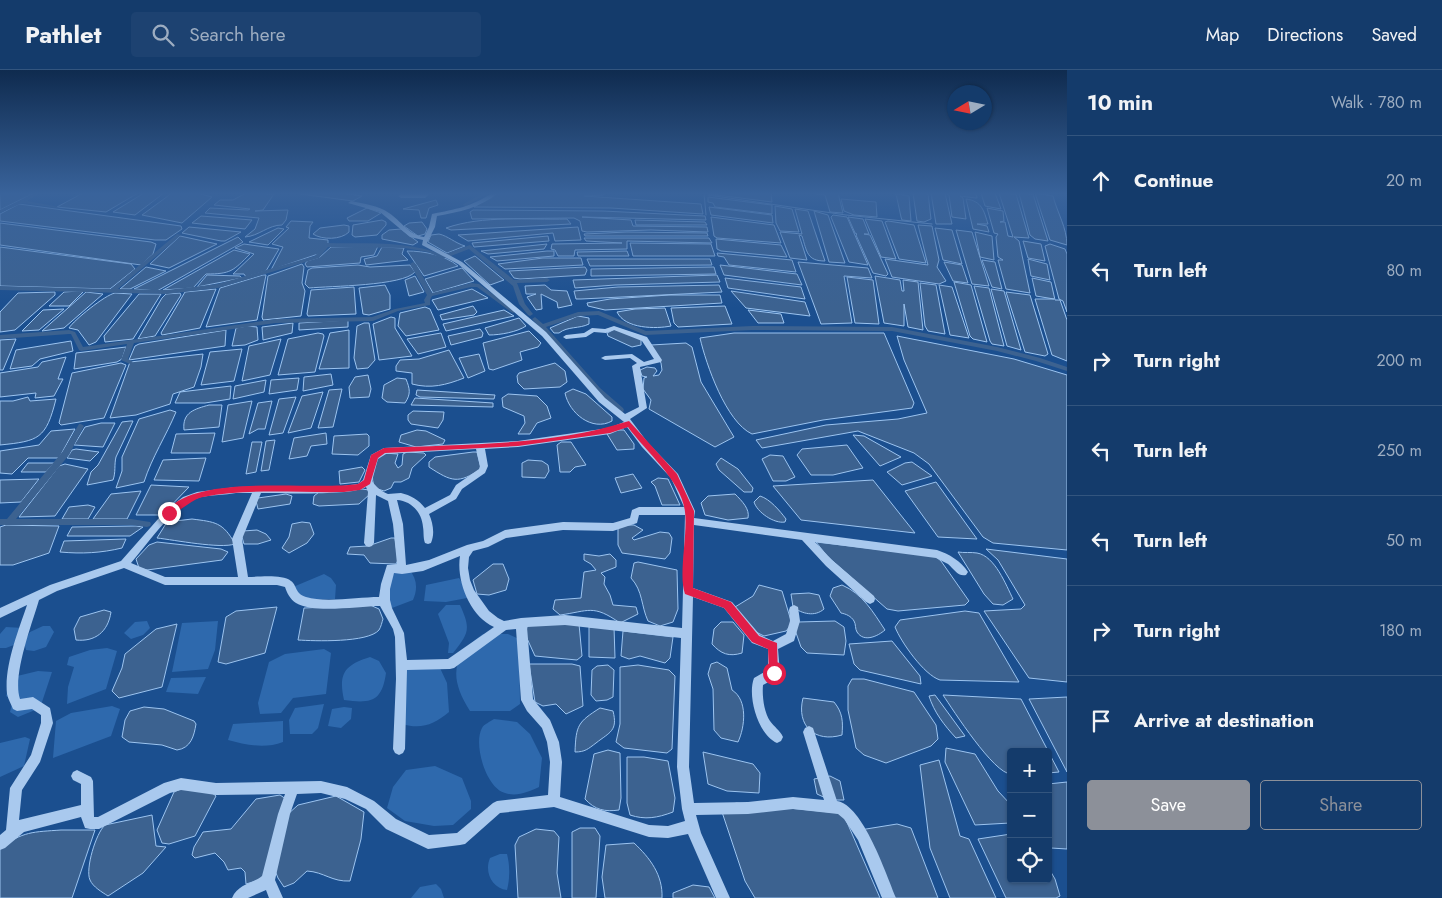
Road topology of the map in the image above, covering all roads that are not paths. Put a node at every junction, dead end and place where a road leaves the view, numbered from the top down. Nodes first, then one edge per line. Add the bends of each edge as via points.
1 (408, 232) edge
2 (429, 232) edge
3 (425, 239) junction
4 (566, 337) dead end
5 (605, 358) dead end
6 (642, 364) junction
7 (627, 421) junction
8 (480, 447) junction
9 (369, 485) junction
10 (258, 490) junction
11 (392, 497) junction
12 (425, 512) junction
13 (690, 516) junction
14 (805, 537) junction
15 (428, 540) dead end
16 (369, 543) dead end
17 (468, 550) junction
18 (124, 564) junction
19 (402, 570) junction
20 (963, 572) dead end
21 (244, 581) junction
22 (688, 591) junction
23 (34, 596) junction
24 (870, 599) dead end
25 (384, 600) junction
26 (794, 610) dead end
27 (0, 614) edge
28 (521, 623) junction
29 (504, 626) junction
30 (685, 633) junction
31 (773, 646) junction
32 (401, 665) junction
33 (809, 732) dead end
34 (777, 737) dead end
35 (399, 749) dead end
36 (77, 776) dead end
37 (294, 788) junction
38 (554, 801) junction
39 (832, 807) junction
40 (688, 809) junction
41 (86, 810) junction
42 (693, 826) junction
43 (12, 831) junction
44 (0, 842) edge
45 (268, 880) junction
46 (239, 898) edge
47 (276, 898) edge
48 (723, 898) edge
49 (889, 898) edge

1 - 3 street via 416,238
2 - 3 street
3 - 7 street via 426,246 462,265 544,334 602,400
4 - 6 street via 618,328 645,338 658,360
5 - 6 street via 632,356
6 - 7 street via 635,367 643,408
7 - 8 street via 610,431
7 - 13 street via 674,476
8 - 9 street via 384,451 374,457
8 - 12 street via 482,471 459,487 444,504
9 - 10 street via 344,489
9 - 11 street via 384,496
9 - 16 street
10 - 18 street via 200,494 186,500 169,513
10 - 21 street via 237,539
11 - 12 street via 406,499
11 - 19 street
12 - 15 street
13 - 14 street
13 - 17 street via 638,511 634,520 623,526 604,528 587,524 505,534
13 - 22 street
14 - 20 street via 937,554
14 - 24 street via 829,564
17 - 19 street via 430,567
17 - 29 street via 464,568 471,595 489,620
18 - 21 street via 164,580
18 - 23 street
19 - 25 street via 390,568
21 - 25 street via 288,584 294,596 302,602
22 - 30 street
22 - 31 street via 728,605 756,639
23 - 27 street
23 - 43 street via 13,677 12,696 17,705 32,704 46,712 47,723 36,758 16,788
25 - 32 street via 396,623
26 - 31 street via 795,621 790,637
28 - 29 street
28 - 30 street via 565,620
28 - 38 street via 527,700 546,725 554,751
29 - 32 street via 450,664
30 - 40 street via 683,767
31 - 34 street via 774,673 758,682 757,692 764,721
32 - 35 street
33 - 39 street
36 - 41 street via 87,781
37 - 38 street via 321,787 347,792 390,824 428,842 460,839 497,807
37 - 41 street via 216,789 181,784 168,787 99,822 90,823
37 - 45 street via 284,814
38 - 42 street via 649,831 668,832
39 - 40 street via 793,803
39 - 49 street via 847,812 852,818
40 - 42 street
41 - 43 street
42 - 48 street
43 - 44 street
45 - 46 street via 245,891
45 - 47 street

